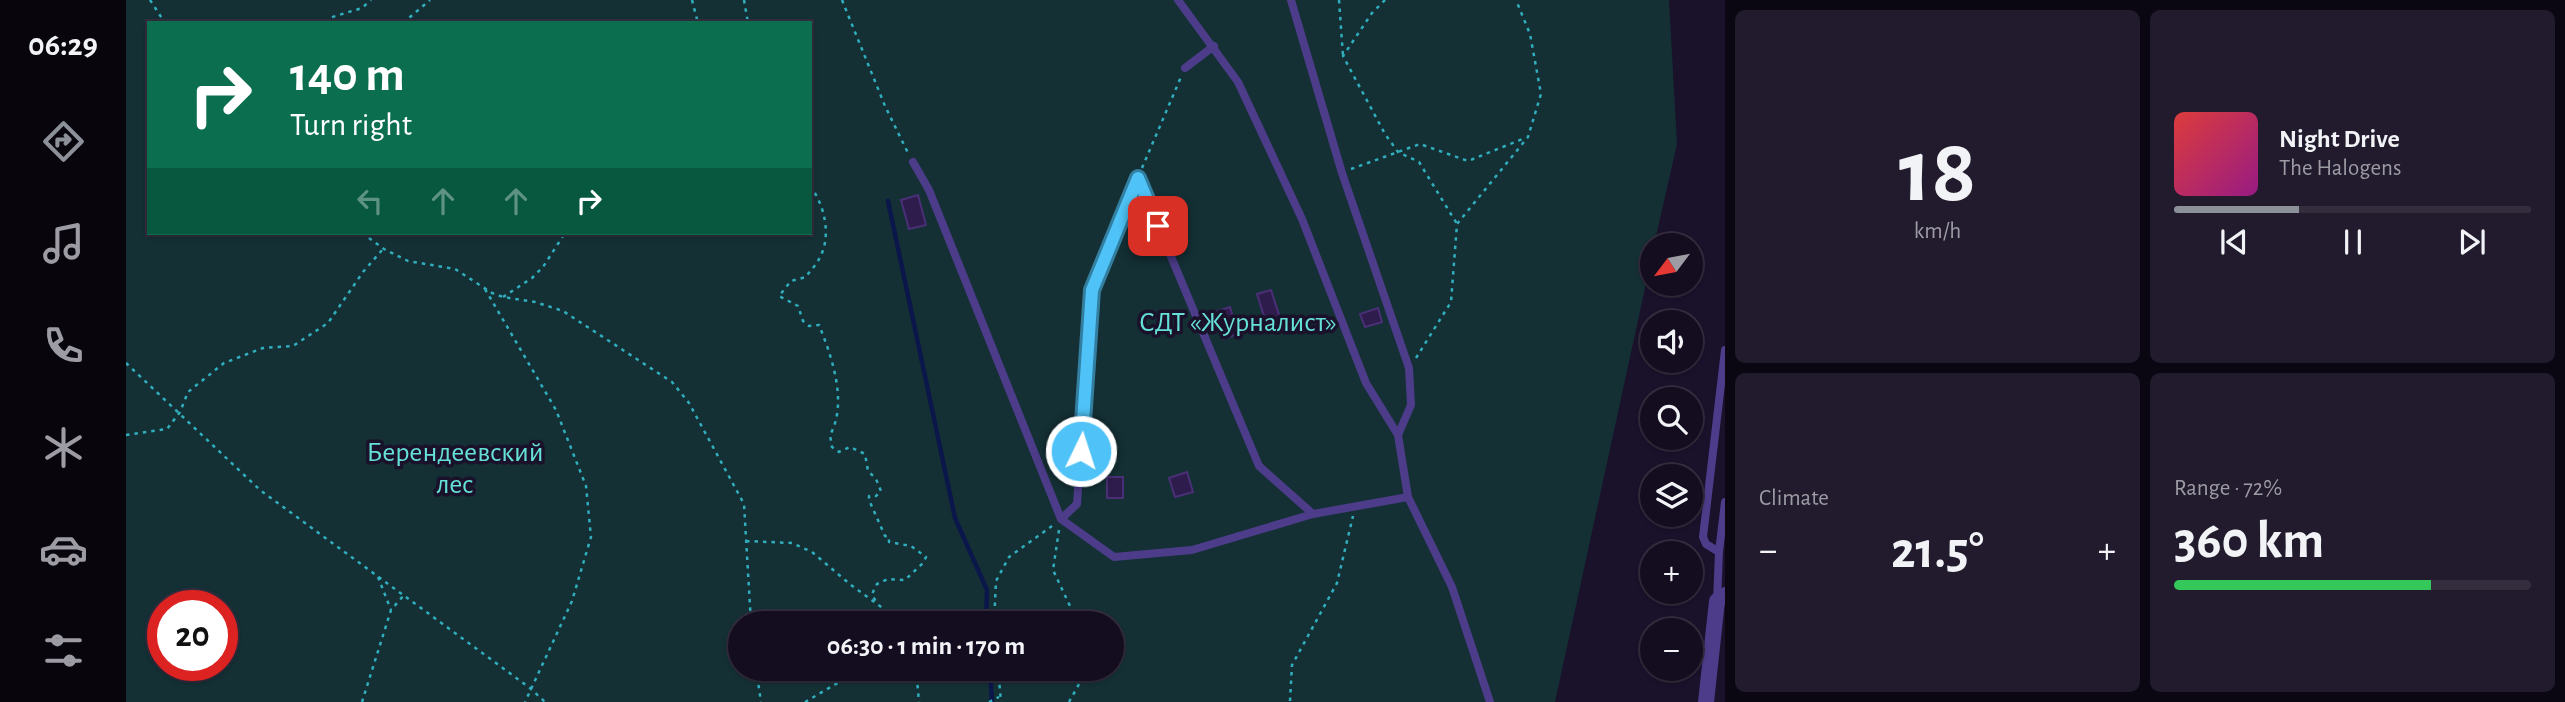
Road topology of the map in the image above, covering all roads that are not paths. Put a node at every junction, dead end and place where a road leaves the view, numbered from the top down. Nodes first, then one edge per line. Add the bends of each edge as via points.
1 (1178, 0) edge
2 (1291, 0) edge
3 (1214, 46) junction
4 (1185, 68) road end
5 (913, 162) road end
6 (1725, 350) edge
7 (1398, 435) junction
8 (1408, 498) junction
9 (1725, 502) edge
10 (1313, 514) junction
11 (1060, 519) junction
12 (1718, 552) junction
13 (1721, 598) edge
14 (1490, 702) edge
15 (1706, 702) edge

1 - 3 lane
2 - 7 lane via 1342,173 1409,368 1411,405
3 - 4 lane
3 - 7 lane via 1238,82 1302,219 1366,383
5 - 11 lane via 929,190
6 - 12 lane via 1703,537
7 - 8 lane
8 - 10 lane
8 - 14 lane via 1452,587
9 - 12 lane
10 - 11 lane via 1192,550 1114,557
10 - 11 lane via 1259,467 1138,178 1092,290 1077,504
12 - 13 lane
13 - 15 street

